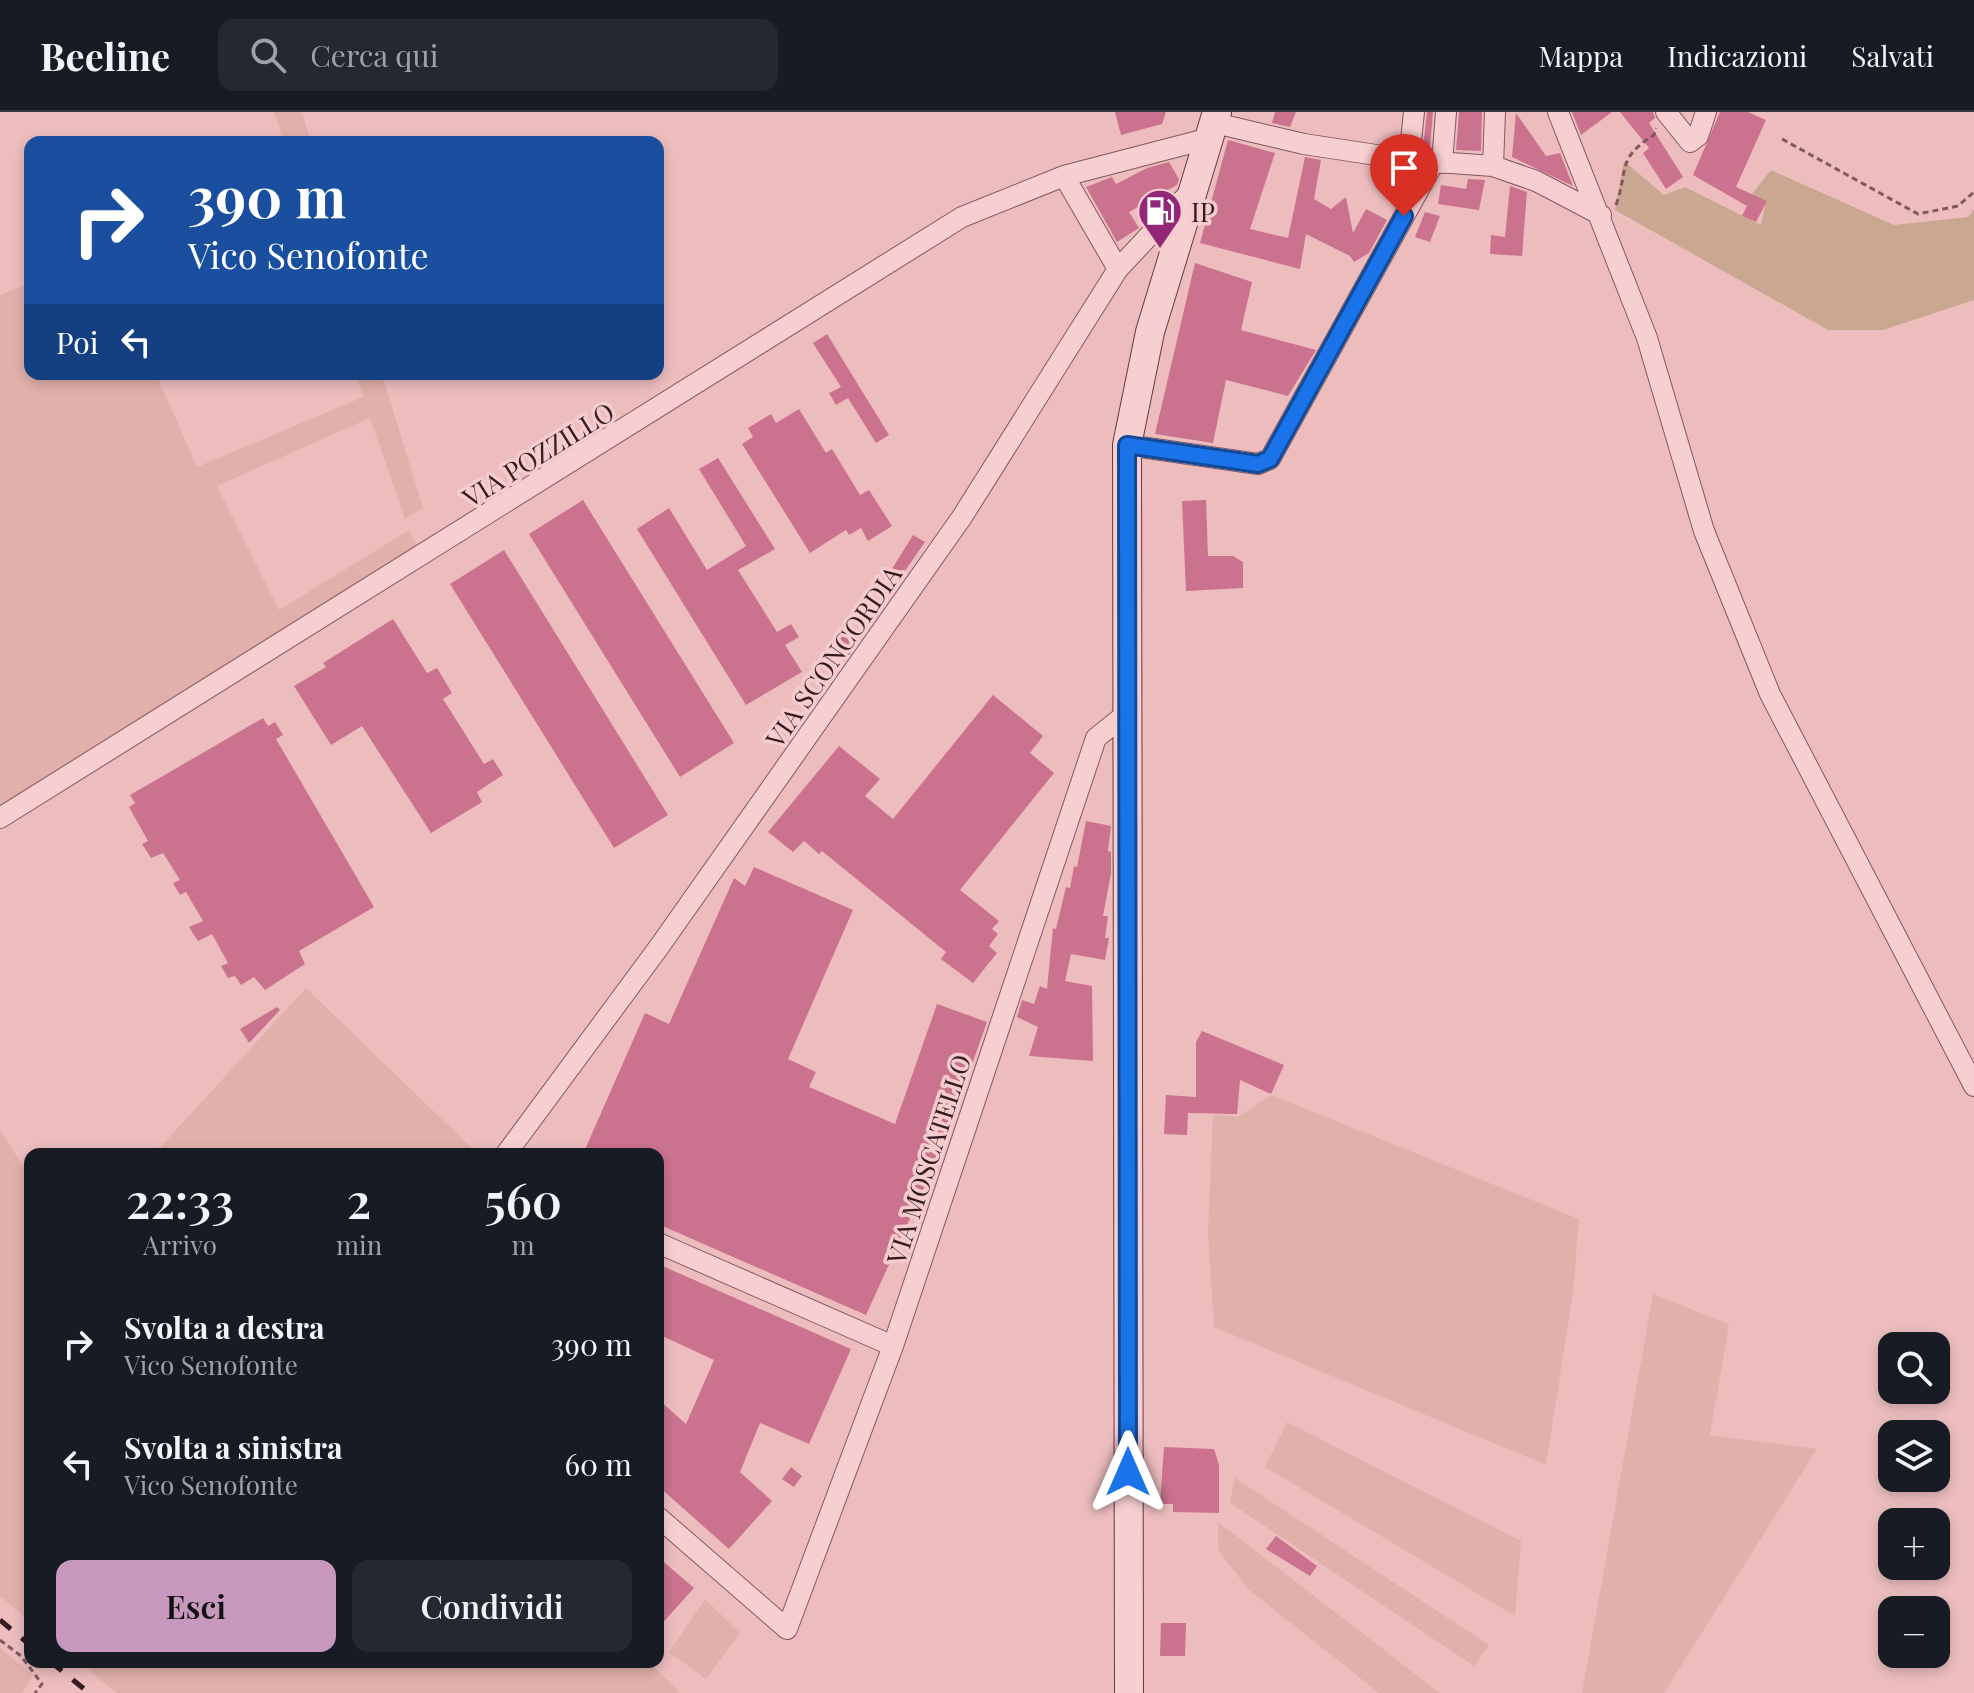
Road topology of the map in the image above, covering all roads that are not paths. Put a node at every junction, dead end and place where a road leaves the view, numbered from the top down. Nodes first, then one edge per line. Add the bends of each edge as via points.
1 (1414, 112) edge
2 (1446, 112) edge
3 (1495, 112) edge
4 (1558, 112) edge
5 (1706, 112) edge
6 (1661, 117) edge
7 (1214, 124) edge
8 (1409, 160) junction
9 (1438, 163) junction
10 (1493, 166) junction
11 (1064, 176) junction
12 (1196, 185) junction
13 (1601, 215) junction
14 (1118, 269) junction
15 (1127, 445) junction
16 (1126, 714) junction
17 (0, 818) edge
18 (1974, 1086) edge
19 (510, 1148) edge
20 (664, 1246) edge
21 (893, 1346) junction
22 (664, 1522) edge
23 (1129, 1693) edge

1 - 8 street
2 - 9 street
3 - 10 street
4 - 13 street
5 - 6 street via 1698,136 1690,142
7 - 8 street
7 - 11 street, VIA POZZILLO
7 - 12 street
8 - 9 street
9 - 10 street
9 - 15 street via 1270,459 1258,464
10 - 13 street via 1536,181
11 - 14 street
11 - 17 street, VIA POZZILLO via 962,217
12 - 14 street, VIA SCONCORDIA
12 - 15 street via 1150,332
13 - 18 street via 1647,338 1704,531 1770,694
14 - 19 street, VIA SCONCORDIA via 962,517
15 - 16 street
16 - 21 street, VIA MOSCATELLO via 1096,738
16 - 23 street
20 - 21 street
21 - 22 street, VIA MOSCATELLO via 787,1629

